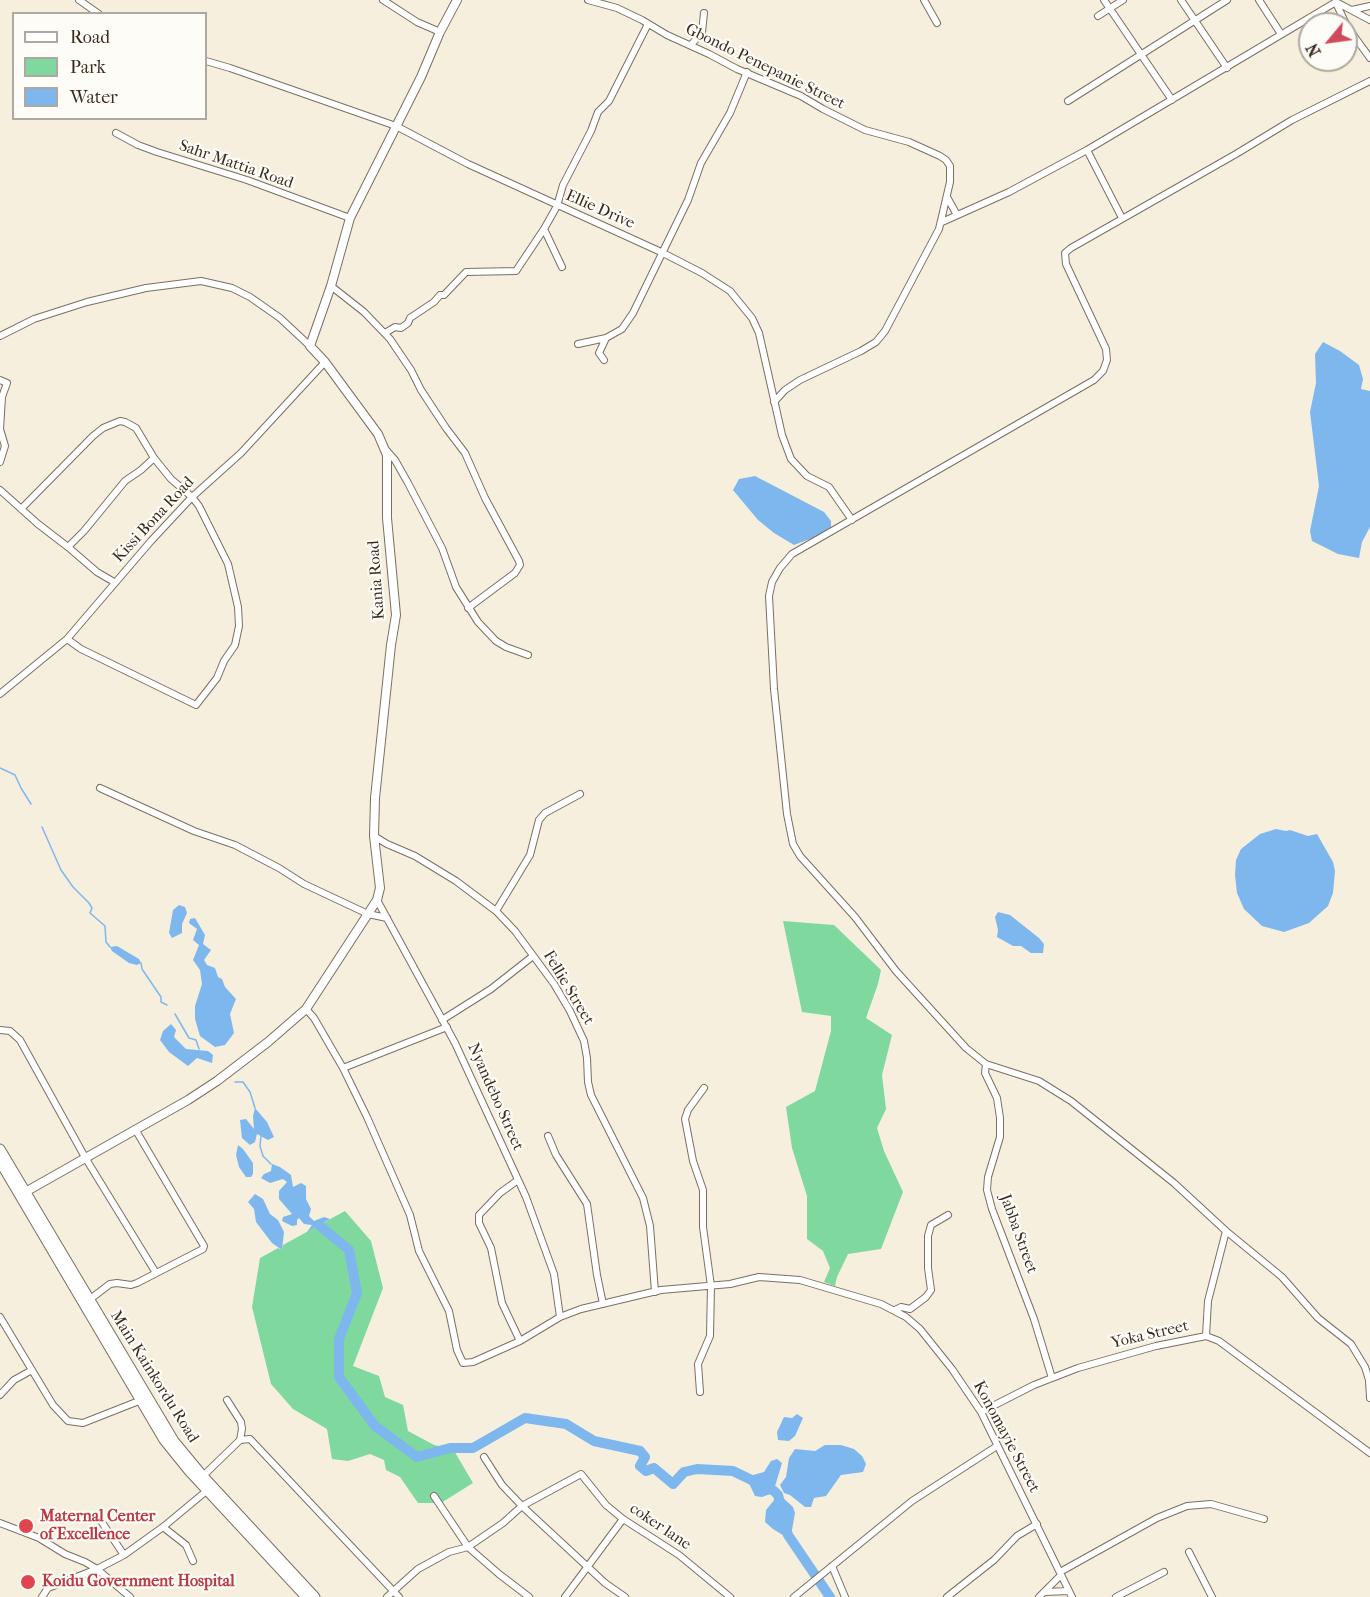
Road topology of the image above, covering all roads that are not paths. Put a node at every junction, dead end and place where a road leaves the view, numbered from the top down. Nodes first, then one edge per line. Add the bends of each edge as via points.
1 (80, 0) edge
2 (383, 0) edge
3 (457, 0) edge
4 (588, 0) edge
5 (924, 0) edge
6 (1104, 0) edge
7 (1123, 0) edge
8 (1181, 0) edge
9 (1227, 0) edge
10 (1259, 0) edge
11 (1335, 1) edge
12 (1370, 6) edge
13 (1110, 8) junction
14 (1352, 11) junction
15 (96, 12) edge
16 (704, 13) dead end
17 (1098, 16) dead end
18 (1195, 19) junction
19 (1370, 20) edge
20 (936, 23) dead end
21 (648, 24) junction
22 (440, 32) junction
23 (1281, 34) junction
24 (1358, 41) edge
25 (691, 45) junction
26 (1141, 54) junction
27 (1370, 58) edge
28 (207, 61) edge
29 (1227, 68) junction
30 (747, 72) junction
31 (1370, 81) edge
32 (1172, 100) junction
33 (1068, 101) dead end
34 (396, 126) junction
35 (116, 133) dead end
36 (1087, 150) junction
37 (947, 196) junction
38 (557, 206) junction
39 (957, 215) junction
40 (350, 218) junction
41 (1122, 218) junction
42 (942, 222) junction
43 (544, 229) junction
44 (661, 252) junction
45 (562, 267) dead end
46 (331, 286) junction
47 (385, 333) junction
48 (0, 336) edge
49 (606, 338) junction
50 (578, 344) dead end
51 (310, 346) junction
52 (604, 360) dead end
53 (325, 362) junction
54 (0, 380) edge
55 (774, 402) junction
56 (385, 449) junction
57 (154, 458) junction
58 (0, 462) edge
59 (0, 490) edge
60 (192, 497) junction
61 (21, 510) junction
62 (852, 520) junction
63 (68, 547) junction
64 (114, 582) junction
65 (468, 608) junction
66 (67, 639) junction
67 (528, 655) dead end
68 (0, 694) edge
69 (100, 788) dead end
70 (580, 794) dead end
71 (375, 836) junction
72 (377, 900) junction
73 (496, 911) junction
74 (368, 914) junction
75 (387, 918) junction
76 (533, 956) junction
77 (306, 1009) junction
78 (442, 1020) junction
79 (447, 1027) junction
80 (0, 1030) edge
81 (986, 1064) junction
82 (343, 1068) junction
83 (704, 1088) dead end
84 (135, 1129) junction
85 (548, 1136) dead end
86 (0, 1149) edge
87 (86, 1159) junction
88 (0, 1162) edge
89 (518, 1180) junction
90 (22, 1194) junction
91 (948, 1215) dead end
92 (1226, 1231) junction
93 (65, 1266) junction
94 (156, 1273) junction
95 (711, 1286) junction
96 (655, 1292) junction
97 (89, 1300) junction
98 (603, 1304) junction
99 (895, 1310) junction
100 (0, 1317) edge
101 (560, 1317) junction
102 (2, 1326) edge
103 (1206, 1336) junction
104 (520, 1341) junction
105 (114, 1350) junction
106 (32, 1370) junction
107 (1052, 1378) junction
108 (700, 1392) dead end
109 (0, 1395) edge
110 (1370, 1398) edge
111 (144, 1399) junction
112 (227, 1400) dead end
113 (981, 1412) junction
114 (240, 1440) junction
115 (997, 1446) junction
116 (1370, 1453) edge
117 (483, 1457) dead end
118 (203, 1476) junction
119 (210, 1488) junction
120 (434, 1496) dead end
121 (522, 1506) junction
122 (623, 1519) junction
123 (1264, 1519) dead end
124 (101, 1521) dead end
125 (0, 1523) edge
126 (1037, 1524) junction
127 (163, 1527) junction
128 (468, 1547) junction
129 (1189, 1552) dead end
130 (124, 1555) junction
131 (193, 1561) dead end
132 (832, 1566) junction
133 (588, 1568) junction
134 (97, 1569) junction
135 (1164, 1572) dead end
136 (1061, 1574) junction
137 (393, 1591) junction
138 (1070, 1594) edge
139 (1042, 1595) edge
140 (311, 1596) edge
141 (42, 1597) edge
142 (130, 1597) edge
143 (387, 1597) edge
144 (399, 1597) edge
145 (529, 1597) edge
146 (565, 1597) edge
147 (625, 1597) edge
148 (730, 1597) edge
149 (794, 1597) edge
150 (846, 1597) edge
151 (947, 1597) edge
152 (1116, 1597) edge
153 (1212, 1597) edge

1 - 15 street
2 - 22 street
3 - 22 main road
4 - 21 street, Gbondo Penepanie Street via 617,8
5 - 20 street
6 - 13 street
7 - 13 street
8 - 18 street
9 - 18 street
10 - 23 street
11 - 14 street
11 - 23 street
12 - 14 street
13 - 17 street
13 - 26 street
14 - 19 street
16 - 25 street via 702,32
18 - 26 street
18 - 29 street
21 - 25 street, Gbondo Penepanie Street
21 - 38 street via 609,101 598,112
22 - 34 main road
23 - 29 street
24 - 27 street
25 - 30 street, Gbondo Penepanie Street
26 - 32 street
26 - 33 street
28 - 34 street, Ellie Drive
29 - 32 street
30 - 37 street, Gbondo Penepanie Street via 865,130 909,142 946,160 950,166
30 - 44 street
31 - 41 street via 1292,120
32 - 36 street
34 - 38 street, Ellie Drive
34 - 40 main road
35 - 40 street, Sahr Mattia Road via 157,152
36 - 39 street
36 - 41 street
37 - 39 street
37 - 42 street
38 - 43 street
38 - 44 street, Ellie Drive
39 - 42 street
40 - 46 main road
41 - 62 street via 1065,253 1066,264 1106,348 1103,371 1094,380
42 - 55 street via 876,342 800,380
43 - 45 street
43 - 47 street via 516,270 466,272 408,323
44 - 49 street via 633,313 622,329
44 - 55 street, Ellie Drive via 717,282 744,307 759,333
46 - 47 street
46 - 51 main road
47 - 65 street via 465,453 519,561 515,573
48 - 51 street via 34,319 87,302 146,288 201,281 232,288 257,301
49 - 50 street
49 - 52 street via 599,353
51 - 53 main road, Kania Road
53 - 56 main road, Kania Road
53 - 60 street, Kissi Bona Road via 241,453
54 - 58 street via 7,383 2,397 0,429 4,446
55 - 62 street, Ellie Drive via 785,445 797,467 829,487
56 - 65 street via 395,460 442,548
56 - 71 main road, Kania Road via 396,615 378,765
57 - 60 street
57 - 61 street via 136,428 120,421 93,436
57 - 63 street via 125,481
59 - 61 street
60 - 64 street, Kissi Bona Road
60 - 66 street via 228,564 239,618 235,645 196,705
61 - 63 street
62 - 81 street via 792,554 776,575 769,596 780,746 793,844 914,991 966,1048
63 - 64 street
64 - 66 street, Kissi Bona Road
65 - 67 street via 496,641
66 - 68 street, Kissi Bona Road
69 - 74 street via 194,831 235,845
70 - 73 street via 539,820 530,855
71 - 72 main road, Kania Road via 380,888
71 - 73 street, Fellie Street via 424,861
72 - 74 main road
72 - 75 street, Nyandebo Street
73 - 76 street, Fellie Street
74 - 75 street
74 - 77 main road
75 - 78 street, Nyandebo Street
76 - 78 street
76 - 96 street, Fellie Street via 554,984 584,1041 591,1095 643,1198 650,1226
77 - 82 street
77 - 84 main road via 226,1075
78 - 79 street, Nyandebo Street
79 - 82 street
79 - 89 street, Nyandebo Street
80 - 87 street via 10,1031 20,1040
81 - 92 street via 1040,1081 1071,1101 1174,1183
81 - 107 street, Jabba Street via 1000,1118 987,1190
82 - 104 street, Konomayie Street via 410,1215 424,1262 449,1311 459,1359 468,1364
83 - 95 street via 685,1119 693,1161 704,1190 703,1227
84 - 87 main road
84 - 94 street via 204,1246
85 - 98 street via 588,1204
86 - 90 main road
87 - 90 main road
87 - 94 street
88 - 90 main road
89 - 101 street, Nyandebo Street via 554,1274
89 - 104 street via 479,1215 479,1223 491,1248 502,1303
90 - 93 main road
91 - 99 street via 931,1225 928,1236 931,1290 910,1310
92 - 103 street via 1208,1301
92 - 110 street via 1282,1277 1318,1318 1351,1344 1365,1367
93 - 97 main road, Main Kainkordu Road
93 - 105 main road
94 - 97 street via 131,1285 110,1284
95 - 96 street, Konomayie Street
95 - 99 street, Konomayie Street via 759,1277 800,1280
95 - 108 street via 710,1336 699,1364
96 - 98 street, Konomayie Street
97 - 105 main road, Main Kainkordu Road
98 - 101 street, Konomayie Street
99 - 113 street, Konomayie Street via 920,1329
100 - 102 street
101 - 104 street, Konomayie Street
102 - 106 street
103 - 107 street, Yoka Street via 1110,1358
103 - 116 street, Yoka Street via 1219,1341
105 - 111 main road
106 - 109 street via 14,1380
106 - 111 street via 60,1415 73,1423 83,1423
107 - 113 street, Yoka Street
111 - 118 main road, Main Kainkordu Road
111 - 119 main road via 171,1450
112 - 114 street via 241,1422
113 - 115 street, Konomayie Street
114 - 118 street
114 - 137 street via 250,1440
115 - 126 street, Konomayie Street
115 - 132 street via 912,1501
117 - 121 street
118 - 119 main road, Main Kainkordu Road
119 - 127 street
119 - 140 main road, Main Kainkordu Road
119 - 140 main road, Main Kainkordu Road via 220,1504
120 - 128 street
121 - 122 street, coker lane via 581,1474
121 - 128 street
121 - 133 street
122 - 133 street
122 - 148 street, coker lane via 679,1555
123 - 136 street via 1211,1504 1187,1506 1156,1518
124 - 130 street
125 - 134 street via 39,1538
126 - 136 street, Konomayie Street
126 - 151 street via 1017,1536
127 - 130 street
127 - 131 street via 186,1545
128 - 137 street via 448,1552 418,1569
128 - 145 street
129 - 153 street
130 - 134 street
132 - 149 street
132 - 150 street
133 - 146 street
133 - 147 street
134 - 141 street via 48,1588
134 - 142 street
135 - 152 street
136 - 138 street, Konomayie Street
136 - 139 street
137 - 143 street
137 - 144 street
138 - 139 street

